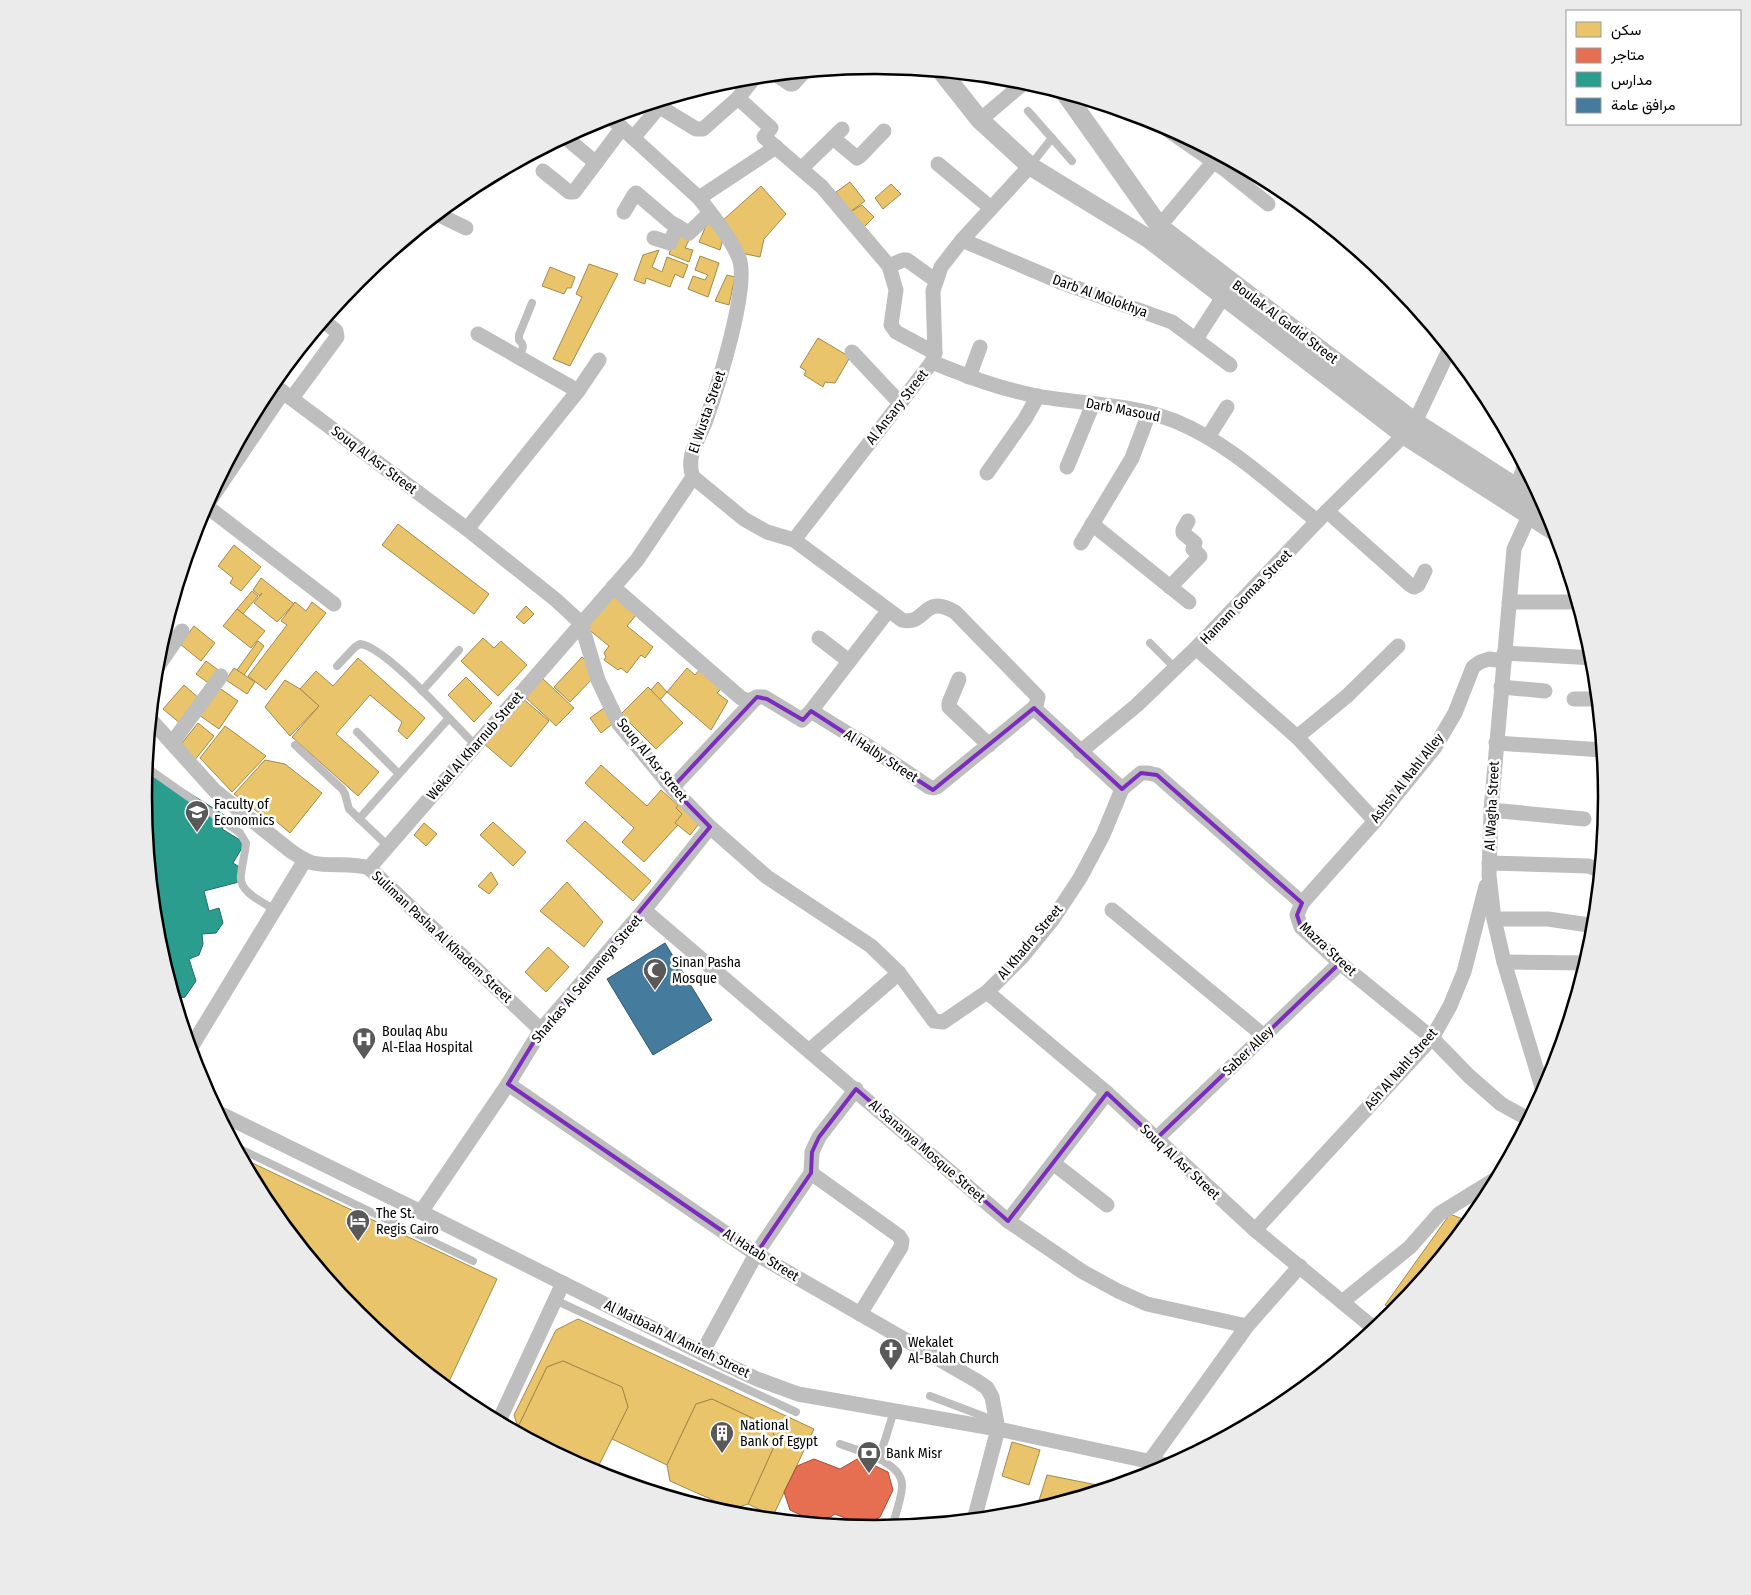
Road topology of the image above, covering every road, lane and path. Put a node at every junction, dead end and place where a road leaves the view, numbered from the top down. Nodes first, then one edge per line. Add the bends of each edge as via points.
1 (946, 77) edge
2 (798, 78) edge
3 (784, 80) edge
4 (748, 86) edge
5 (1018, 88) edge
6 (738, 98) junction
7 (1070, 100) edge
8 (666, 105) edge
9 (658, 107) edge
10 (1028, 111) dead end
11 (980, 120) junction
12 (616, 122) edge
13 (884, 131) dead end
14 (628, 133) junction
15 (1052, 138) junction
16 (570, 142) edge
17 (1192, 146) edge
18 (776, 147) junction
19 (1072, 161) dead end
20 (1214, 161) junction
21 (596, 163) junction
22 (938, 164) dead end
23 (1030, 166) junction
24 (802, 169) junction
25 (543, 171) dead end
26 (1247, 178) edge
27 (699, 198) junction
28 (1268, 204) dead end
29 (991, 208) junction
30 (624, 212) dead end
31 (710, 213) junction
32 (443, 217) edge
33 (677, 226) junction
34 (466, 228) dead end
35 (1155, 233) junction
36 (654, 238) dead end
37 (962, 240) junction
38 (889, 266) junction
39 (935, 280) junction
40 (1223, 297) junction
41 (532, 303) dead end
42 (330, 322) edge
43 (478, 334) dead end
44 (1196, 339) junction
45 (980, 347) dead end
46 (852, 352) dead end
47 (1447, 354) edge
48 (518, 357) junction
49 (934, 357) junction
50 (599, 360) dead end
51 (1230, 365) dead end
52 (969, 377) junction
53 (282, 391) edge
54 (578, 391) junction
55 (1038, 396) junction
56 (900, 403) junction
57 (1093, 404) junction
58 (1228, 407) dead end
59 (1149, 413) junction
60 (1410, 429) junction
61 (1208, 437) junction
62 (236, 459) edge
63 (1066, 467) dead end
64 (1522, 471) edge
65 (986, 473) dead end
66 (693, 477) junction
67 (1513, 495) junction
68 (1536, 503) edge
69 (212, 510) edge
70 (1322, 516) junction
71 (1529, 516) junction
72 (1188, 521) dead end
73 (1092, 524) junction
74 (1546, 526) edge
75 (467, 529) junction
76 (794, 540) junction
77 (1081, 543) dead end
78 (1425, 571) dead end
79 (613, 587) junction
80 (1170, 587) junction
81 (1189, 602) dead end
82 (1509, 602) junction
83 (1573, 602) edge
84 (334, 604) dead end
85 (888, 611) junction
86 (581, 623) junction
87 (182, 631) dead end
88 (819, 638) dead end
89 (1150, 644) dead end
90 (1398, 646) dead end
91 (1196, 648) junction
92 (459, 650) dead end
93 (167, 654) edge
94 (1504, 657) junction
95 (1585, 658) edge
96 (849, 661) junction
97 (337, 666) dead end
98 (1175, 668) junction
99 (221, 676) dead end
100 (959, 679) dead end
101 (1501, 687) junction
102 (422, 691) junction
103 (1545, 691) dead end
104 (757, 697) junction
105 (1574, 699) dead end
106 (1592, 699) edge
107 (1036, 702) junction
108 (811, 711) junction
109 (449, 718) junction
110 (156, 725) edge
111 (357, 732) dead end
112 (1297, 737) junction
113 (172, 743) junction
114 (1496, 744) junction
115 (295, 745) dead end
116 (475, 745) junction
117 (989, 745) junction
118 (1598, 750) edge
119 (1080, 752) junction
120 (153, 772) edge
121 (400, 774) junction
122 (672, 788) junction
123 (1122, 789) junction
124 (1491, 810) junction
125 (359, 819) junction
126 (1584, 819) dead end
127 (1375, 821) junction
128 (254, 822) junction
129 (710, 827) junction
130 (244, 838) junction
131 (388, 846) junction
132 (305, 860) junction
133 (368, 868) junction
134 (1596, 868) edge
135 (1489, 869) junction
136 (1302, 903) junction
137 (278, 905) junction
138 (644, 910) junction
139 (1112, 910) dead end
140 (1494, 919) junction
141 (1587, 925) edge
142 (1504, 962) junction
143 (1580, 962) edge
144 (1340, 963) junction
145 (899, 973) junction
146 (987, 992) junction
147 (943, 1022) joint
148 (541, 1030) junction
149 (1264, 1036) junction
150 (1432, 1038) junction
151 (194, 1042) edge
152 (810, 1050) junction
153 (1540, 1082) edge
154 (508, 1084) junction
155 (856, 1089) junction
156 (1107, 1093) junction
157 (1525, 1117) edge
158 (226, 1119) edge
159 (1156, 1139) junction
160 (245, 1151) edge
161 (1054, 1163) junction
162 (811, 1174) junction
163 (1486, 1185) edge
164 (1107, 1205) dead end
165 (421, 1212) junction
166 (1008, 1221) junction
167 (1255, 1230) junction
168 (756, 1254) junction
169 (473, 1261) dead end
170 (1300, 1266) junction
171 (563, 1283) junction
172 (555, 1300) junction
173 (1342, 1302) junction
174 (860, 1314) junction
175 (1370, 1325) edge
176 (1247, 1326) junction
177 (702, 1353) junction
178 (930, 1396) dead end
179 (894, 1411) junction
180 (796, 1412) dead end
181 (501, 1416) edge
182 (997, 1425) junction
183 (840, 1444) dead end
184 (879, 1459) junction
185 (1150, 1461) junction
186 (1159, 1463) edge
187 (975, 1514) edge
188 (894, 1521) edge

1 - 11 street
2 - 3 street via 793,84
4 - 6 street
5 - 11 street
6 - 8 street via 700,130
6 - 18 street via 771,128 764,138
7 - 35 street, Boulak Al Gadid Street
9 - 14 street
10 - 15 lane
11 - 23 street
12 - 14 street, El Wusta Street
13 - 24 street via 857,158 837,134
14 - 21 street
14 - 27 street, El Wusta Street
15 - 19 lane
15 - 23 lane
16 - 21 street
17 - 20 street
18 - 24 street
18 - 27 street
20 - 26 street
20 - 35 street
21 - 25 street via 572,193
22 - 29 street
23 - 29 street
23 - 35 street
24 - 38 street via 822,187
26 - 28 street
27 - 31 street, El Wusta Street
29 - 37 street
30 - 33 street via 636,193
31 - 33 street via 690,233
31 - 66 street, El Wusta Street via 739,259 742,276 730,340 690,462
32 - 34 street
33 - 36 street via 670,243
35 - 40 street, Boulak Al Gadid Street
35 - 60 street, Boulak Al Gadid Street
37 - 39 street
37 - 44 street, Darb Al Molokhya via 1063,284 1172,322
38 - 39 street via 908,260
38 - 49 street, Darb Masoud via 896,290 892,328
39 - 49 street
40 - 44 street
40 - 60 street, Boulak Al Gadid Street
41 - 48 lane via 518,337 523,347
42 - 53 street via 337,337
43 - 48 street
44 - 51 street, Darb Al Molokhya
45 - 52 street
46 - 56 street
47 - 60 street, Hamam Gomaa Street
48 - 54 street
49 - 52 street, Darb Masoud
49 - 56 street, Al Ansary Street
50 - 54 street
52 - 55 street, Darb Masoud via 1003,389
53 - 62 street
53 - 75 street, Souq Al Asr Street
54 - 75 street
55 - 57 street, Darb Masoud
55 - 65 street
56 - 76 street, Al Ansary Street
57 - 59 street, Darb Masoud
57 - 63 street
58 - 61 street
59 - 61 street, Darb Masoud
59 - 73 street via 1132,458
60 - 67 street, Boulak Al Gadid Street
60 - 70 street, Hamam Gomaa Street
61 - 70 street, Darb Masoud
64 - 67 street
66 - 76 street via 744,519 767,532
66 - 79 street, Wekal Al Kharnub Street via 637,560
67 - 68 street, Boulak Al Gadid Street
67 - 71 street, Boulak Al Gadid Street
69 - 84 street
70 - 78 street, Darb Masoud via 1408,584 1418,585
70 - 91 street, Hamam Gomaa Street
71 - 74 street, Boulak Al Gadid Street
71 - 82 street, Al Wagha Street via 1514,549
72 - 80 street via 1183,533 1195,544 1193,549 1200,556
73 - 77 street
73 - 80 street
75 - 86 street, Souq Al Asr Street
76 - 85 street
79 - 86 street, Wekal Al Kharnub Street
79 - 104 street via 741,698 749,701
80 - 81 street
82 - 83 street
82 - 94 street, Al Wagha Street
85 - 96 street
85 - 107 street via 910,622 928,608 938,605 955,612
86 - 116 street, Wekal Al Kharnub Street
86 - 122 street, Souq Al Asr Street via 598,680 619,724
87 - 93 street
88 - 96 street
89 - 98 lane
90 - 112 street via 1347,696
91 - 98 street, Hamam Gomaa Street
91 - 112 street
92 - 102 lane
94 - 95 street, Ashsh Al Nahl Alley
94 - 101 street, Al Wagha Street
94 - 127 street, Ashsh Al Nahl Alley via 1489,659 1472,667 1455,713 1435,747
96 - 108 street
97 - 102 lane via 355,647 365,644
98 - 119 street, Hamam Gomaa Street via 1137,705
99 - 113 street
100 - 117 street via 949,707
101 - 103 street
101 - 114 street, Al Wagha Street
102 - 109 lane
104 - 108 street via 768,699 801,719
104 - 122 street
105 - 106 street
107 - 117 street, Al Halby Street
107 - 119 street
108 - 117 street, Al Halby Street via 932,788 938,787
109 - 116 lane
109 - 121 lane
110 - 113 street, Suliman Pasha Al Khadem Street
111 - 121 lane
112 - 127 street
113 - 128 street, Suliman Pasha Al Khadem Street via 215,791
114 - 118 street
114 - 124 street, Al Wagha Street
115 - 125 lane via 342,789 347,805
116 - 131 street, Wekal Al Kharnub Street
119 - 123 street
120 - 130 lane
121 - 125 lane
122 - 129 street, Souq Al Asr Street
123 - 136 street, Mazra Street via 1141,774 1157,775
123 - 146 street, Al Khadra Street via 1103,835 1053,919
124 - 126 street
124 - 135 street, Al Wagha Street
125 - 131 lane
127 - 136 street, Ashsh Al Nahl Alley
128 - 130 lane
128 - 132 street, Suliman Pasha Al Khadem Street
129 - 138 street, Sharkas Al Selmaneya Street
129 - 145 street, Souq Al Asr Street via 767,877 871,946
130 - 137 lane via 241,882 246,891
131 - 133 street, Wekal Al Kharnub Street
132 - 133 street, Suliman Pasha Al Khadem Street
132 - 137 street
133 - 148 street, Suliman Pasha Al Khadem Street
134 - 135 street
135 - 140 street, Al Wagha Street
135 - 150 street, Ash Al Nahl Street via 1464,972
136 - 144 street, Mazra Street via 1297,915 1301,927
137 - 151 street
138 - 148 street, Sharkas Al Selmaneya Street
138 - 152 street, Al Sananya Mosque Street
139 - 149 street
140 - 141 street via 1548,919
140 - 142 street, Al Wagha Street
142 - 143 street
142 - 153 street, Al Wagha Street
144 - 149 street, Saber Alley
144 - 150 street, Mazra Street
145 - 147 street, Souq Al Asr Street via 932,1019
145 - 152 street
146 - 147 street, Al Khadra Street
146 - 156 street, Souq Al Asr Street
148 - 154 street, Sharkas Al Selmaneya Street
149 - 159 street, Saber Alley
150 - 157 street, Mazra Street via 1501,1104
150 - 167 street, Ash Al Nahl Street
152 - 155 street, Al Sananya Mosque Street
154 - 165 street, Sharkas Al Selmaneya Street
154 - 168 street, Al Hatab Street
155 - 162 street via 814,1145
155 - 166 street, Al Sananya Mosque Street
156 - 159 street, Souq Al Asr Street
156 - 161 street
158 - 165 street, Al Matbaah Al Amireh Street
159 - 167 street, Souq Al Asr Street
160 - 169 lane
161 - 164 street
161 - 166 street
162 - 168 street
162 - 174 street via 902,1241
163 - 173 street via 1438,1214 1410,1247
165 - 171 street, Al Matbaah Al Amireh Street
166 - 176 street, Al Sananya Mosque Street via 1083,1272 1147,1304
167 - 170 street, Souq Al Asr Street
168 - 174 street, Al Hatab Street
168 - 177 street
170 - 173 street, Souq Al Asr Street
170 - 176 street
171 - 172 street
171 - 177 street, Al Matbaah Al Amireh Street
172 - 180 lane
172 - 181 street
173 - 175 street, Souq Al Asr Street
174 - 182 street, Al Hatab Street via 987,1388
176 - 185 street
177 - 179 street, Al Matbaah Al Amireh Street via 798,1394
178 - 182 lane
179 - 182 street, Al Matbaah Al Amireh Street
179 - 184 lane
182 - 185 street, Al Matbaah Al Amireh Street
182 - 187 street
183 - 184 lane
184 - 188 lane via 888,1463 901,1478 902,1488
185 - 186 street, Al Matbaah Al Amireh Street

